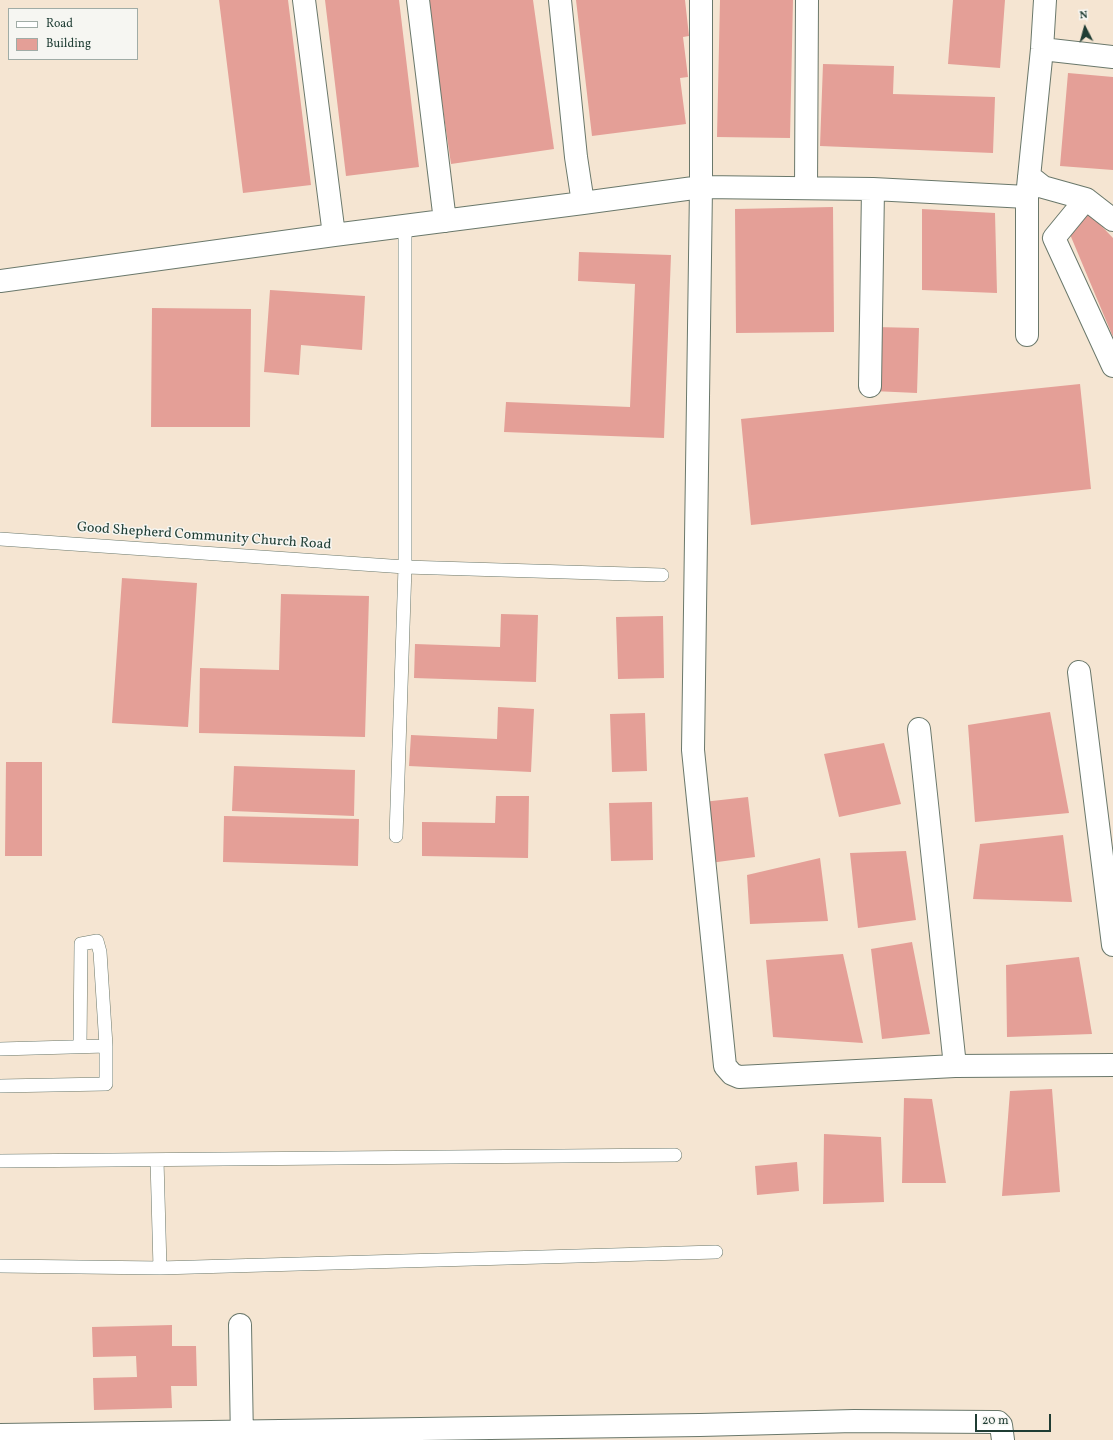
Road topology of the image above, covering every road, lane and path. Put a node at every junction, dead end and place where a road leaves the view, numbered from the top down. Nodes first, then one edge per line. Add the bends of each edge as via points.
1 (304, 0) edge
2 (418, 0) edge
3 (560, 0) edge
4 (701, 0) edge
5 (807, 0) edge
6 (1046, 0) edge
7 (1042, 49) junction
8 (1113, 57) edge
9 (701, 187) junction
10 (1028, 187) junction
11 (806, 188) junction
12 (872, 189) junction
13 (1086, 199) junction
14 (583, 203) junction
15 (1113, 220) edge
16 (445, 221) junction
17 (406, 226) junction
18 (334, 235) junction
19 (0, 281) edge
20 (1027, 335) dead end
21 (1113, 366) edge
22 (870, 386) dead end
23 (0, 538) edge
24 (405, 567) junction
25 (662, 575) dead end
26 (1079, 672) dead end
27 (919, 729) dead end
28 (396, 836) dead end
29 (1113, 945) edge
30 (80, 1046) junction
31 (106, 1046) junction
32 (0, 1049) edge
33 (1113, 1065) edge
34 (955, 1066) junction
35 (0, 1086) edge
36 (675, 1155) dead end
37 (157, 1160) junction
38 (0, 1161) edge
39 (716, 1252) dead end
40 (0, 1266) edge
41 (160, 1268) junction
42 (240, 1325) dead end
43 (854, 1431) edge
44 (700, 1433) edge
45 (0, 1435) edge
46 (242, 1435) edge
47 (1003, 1440) edge

1 - 18 street
2 - 16 street
3 - 14 street
4 - 9 street
5 - 11 street
6 - 7 street
7 - 8 street
7 - 10 street
9 - 11 street
9 - 14 street
9 - 34 street via 693,750 725,1066 739,1077
10 - 12 street
10 - 13 street via 1043,187
10 - 20 street
11 - 12 street
12 - 22 street
13 - 15 street
13 - 21 street via 1054,238
14 - 16 street
16 - 17 street
17 - 18 street
17 - 24 lane
18 - 19 street
23 - 24 lane, Good Shepherd Community Church Road
24 - 25 lane, Good Shepherd Community Church Road
24 - 28 lane
26 - 29 street
27 - 34 street
30 - 31 lane
30 - 31 lane via 81,944 97,941 100,952
30 - 32 lane
31 - 35 lane via 106,1084
33 - 34 street
36 - 37 lane
37 - 38 lane
37 - 41 lane
39 - 41 lane
40 - 41 lane
42 - 46 street
43 - 44 street
43 - 47 street via 998,1422 1001,1425
44 - 46 street
45 - 46 street

